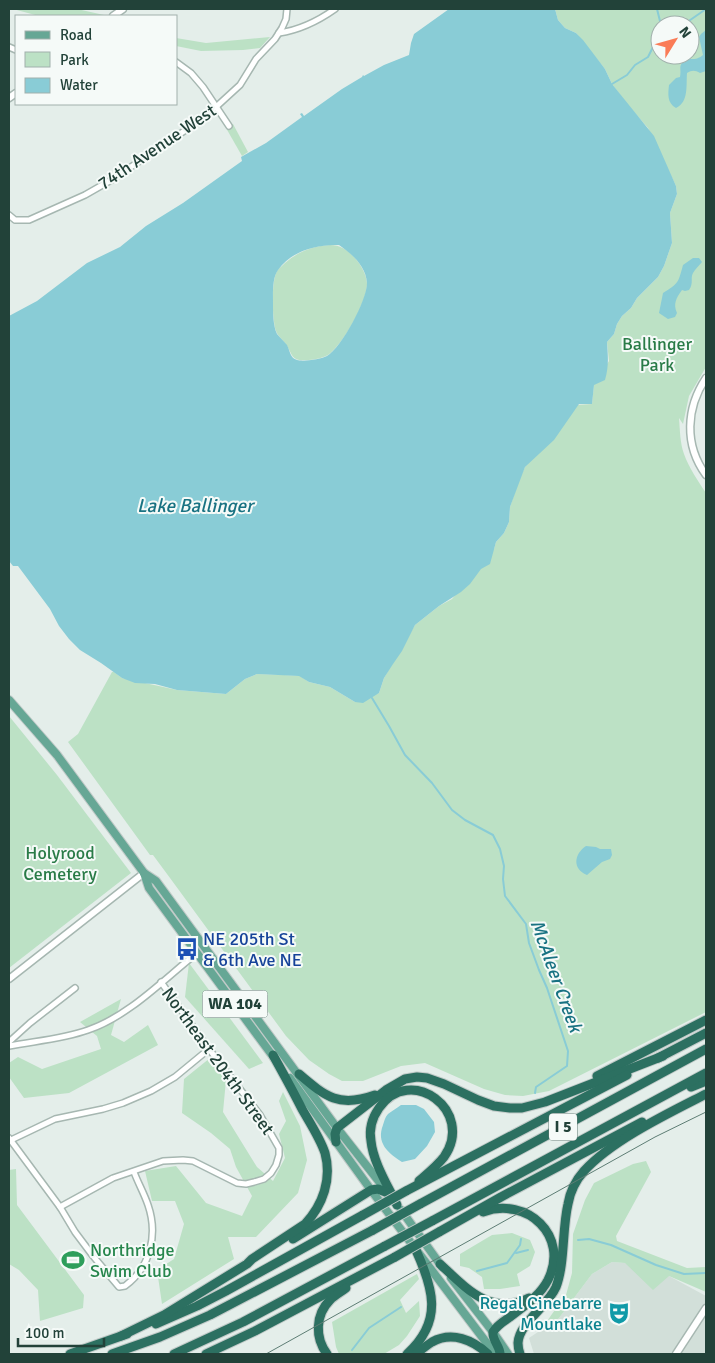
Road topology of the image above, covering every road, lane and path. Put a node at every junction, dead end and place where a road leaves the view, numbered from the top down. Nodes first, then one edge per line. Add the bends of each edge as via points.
1 (287, 9) edge
2 (335, 9) edge
3 (279, 33) junction
4 (178, 63) edge
5 (216, 107) junction
6 (229, 126) dead end
7 (9, 214) edge
8 (706, 378) edge
9 (706, 475) edge
10 (9, 700) edge
11 (144, 873) junction
12 (189, 925) junction
13 (197, 953) junction
14 (214, 958) junction
15 (9, 979) edge
16 (161, 982) junction
17 (75, 988) dead end
18 (706, 1020) edge
19 (706, 1033) edge
20 (9, 1042) edge
21 (9, 1046) edge
22 (210, 1049) junction
23 (706, 1049) edge
24 (273, 1055) junction
25 (663, 1056) junction
26 (706, 1073) edge
27 (299, 1074) junction
28 (706, 1080) edge
29 (386, 1090) junction
30 (706, 1094) edge
31 (545, 1102) junction
32 (638, 1110) junction
33 (338, 1128) junction
34 (10, 1139) edge
35 (336, 1142) junction
36 (134, 1172) junction
37 (371, 1190) junction
38 (406, 1191) junction
39 (388, 1192) junction
40 (397, 1205) junction
41 (60, 1207) junction
42 (460, 1221) junction
43 (415, 1248) junction
44 (391, 1259) junction
45 (248, 1264) junction
46 (440, 1264) junction
47 (548, 1279) junction
48 (706, 1308) edge
49 (493, 1332) junction
50 (122, 1336) junction
51 (70, 1354) edge
52 (112, 1354) edge
53 (174, 1354) edge
54 (206, 1354) edge
55 (328, 1354) edge
56 (407, 1354) edge
57 (416, 1354) edge
58 (488, 1354) edge
59 (501, 1354) edge
60 (520, 1354) edge
61 (676, 1354) edge

1 - 3 street, 74th Avenue West
2 - 3 street via 306,25
3 - 5 street, 74th Avenue West via 256,59 240,85
4 - 5 street via 191,73
5 - 6 street
5 - 7 street, 74th Avenue West via 86,195 29,220 15,220
8 - 9 street via 693,404 690,424 693,450
10 - 11 main road, WA 104 via 57,755
11 - 12 main road, WA 104 via 156,881
11 - 13 main road, WA 104 via 149,888
11 - 15 street
12 - 13 main road via 199,948
12 - 14 main road, WA 104
13 - 14 main road
13 - 16 street
13 - 24 main road, WA 104
14 - 27 main road, WA 104
16 - 21 street via 132,1007 88,1030
16 - 22 street, Northeast 204th Street
17 - 20 street
18 - 31 highway
19 - 25 highway
22 - 34 street via 175,1077 151,1091 103,1109 55,1118
22 - 36 street, Northeast 204th Street via 260,1115 279,1148 276,1165 264,1179 237,1183 201,1164 182,1160 163,1160
23 - 52 highway, I 5, bridge via 210,1315
24 - 35 main road, WA 104
24 - 45 highway via 321,1144 327,1163 326,1182 319,1206 311,1218
25 - 31 highway
25 - 38 highway
26 - 32 highway, I 5
27 - 29 highway via 318,1089 347,1102
27 - 33 main road, WA 104
28 - 32 highway
29 - 31 highway via 405,1079 422,1077 494,1106 522,1108
29 - 33 highway
30 - 42 highway via 643,1122
30 - 60 highway via 616,1144 579,1178 568,1202 558,1280 550,1298 523,1330 518,1343
32 - 53 highway, I 5, bridge via 243,1322
33 - 35 highway
33 - 39 main road, WA 104
34 - 41 street
35 - 37 main road, WA 104
36 - 41 street via 112,1178
36 - 41 street via 148,1205 152,1240 148,1257 139,1273 126,1286 119,1287 93,1256
37 - 39 highway
37 - 43 main road, WA 104
37 - 45 highway via 255,1263
38 - 40 highway via 440,1162 448,1151 452,1135 451,1119 443,1105 429,1094 414,1090 398,1092 385,1102 370,1131 372,1149
38 - 50 highway, bridge via 198,1306
39 - 40 main road, WA 104
40 - 46 main road, WA 104
42 - 44 highway, bridge
42 - 47 highway via 497,1208 520,1210 530,1215 542,1226 553,1251
43 - 56 highway via 429,1283 431,1307 422,1337
43 - 59 main road, WA 104
44 - 54 highway
44 - 55 highway via 329,1300 325,1306 318,1328
45 - 50 highway via 164,1315
46 - 47 highway via 475,1295 498,1304 523,1300 536,1293
46 - 49 main road, WA 104
47 - 49 highway via 538,1295
48 - 61 street
49 - 59 highway
50 - 51 highway
57 - 58 highway via 436,1340 453,1337 466,1339

